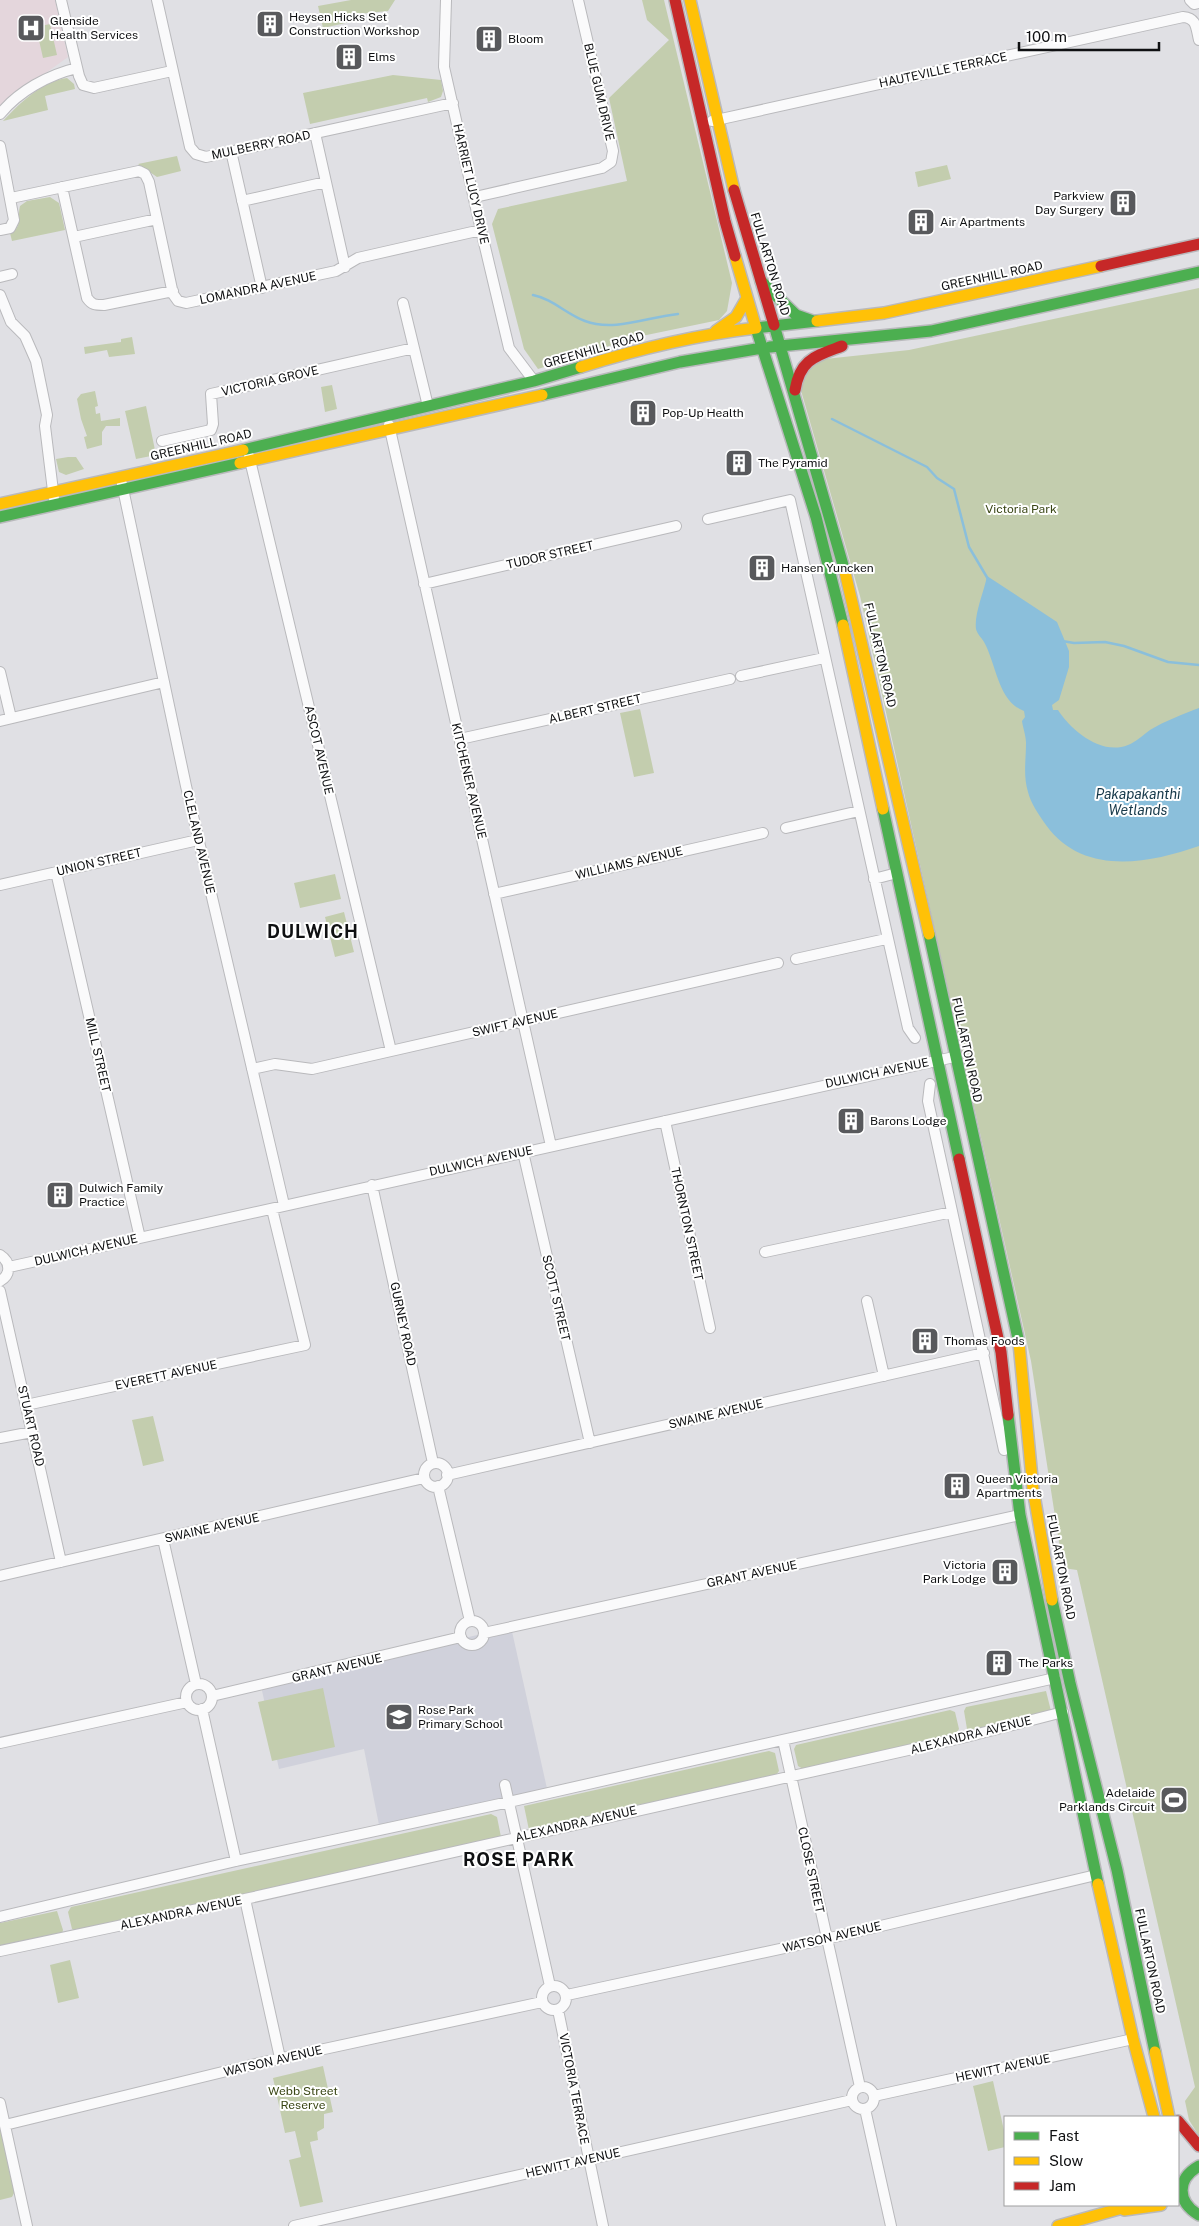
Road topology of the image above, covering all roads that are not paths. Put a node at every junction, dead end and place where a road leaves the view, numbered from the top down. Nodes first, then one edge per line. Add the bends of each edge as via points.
1 (157, 0) edge
2 (446, 0) edge
3 (578, 0) edge
4 (675, 0) edge
5 (690, 0) edge
6 (65, 1) edge
7 (1199, 40) edge
8 (77, 68) junction
9 (172, 71) junction
10 (453, 103) junction
11 (0, 114) edge
12 (718, 119) junction
13 (702, 123) junction
14 (315, 133) junction
15 (0, 146) edge
16 (230, 151) junction
17 (326, 182) junction
18 (62, 187) junction
19 (474, 197) junction
20 (11, 198) junction
21 (242, 201) junction
22 (157, 219) junction
23 (0, 230) edge
24 (481, 230) junction
25 (74, 237) junction
26 (1199, 244) edge
27 (346, 267) junction
28 (1199, 272) edge
29 (12, 274) dead end
30 (0, 277) edge
31 (761, 281) junction
32 (262, 288) junction
33 (173, 291) junction
34 (0, 295) edge
35 (747, 298) junction
36 (403, 303) dead end
37 (814, 321) junction
38 (774, 325) junction
39 (756, 328) junction
40 (713, 333) junction
41 (859, 340) junction
42 (781, 346) junction
43 (414, 348) junction
44 (762, 348) junction
45 (534, 381) junction
46 (795, 391) junction
47 (428, 406) junction
48 (387, 415) junction
49 (389, 430) junction
50 (162, 441) dead end
51 (247, 449) junction
52 (250, 462) junction
53 (121, 477) junction
54 (123, 490) junction
55 (52, 492) junction
56 (0, 504) edge
57 (56, 505) junction
58 (0, 517) edge
59 (708, 519) dead end
60 (676, 526) dead end
61 (424, 584) junction
62 (824, 658) junction
63 (0, 672) edge
64 (164, 682) junction
65 (11, 718) junction
66 (0, 720) edge
67 (460, 739) junction
68 (859, 811) junction
69 (786, 828) dead end
70 (763, 833) dead end
71 (198, 840) junction
72 (914, 869) junction
73 (56, 872) junction
74 (897, 873) junction
75 (874, 878) junction
76 (0, 885) edge
77 (494, 894) junction
78 (886, 939) junction
79 (796, 959) dead end
80 (778, 964) dead end
81 (522, 1021) junction
82 (915, 1038) dead end
83 (391, 1051) junction
84 (954, 1056) junction
85 (938, 1060) junction
86 (252, 1070) junction
87 (930, 1084) dead end
88 (665, 1121) junction
89 (551, 1146) junction
90 (523, 1152) junction
91 (372, 1185) junction
92 (284, 1205) junction
93 (272, 1208) junction
94 (952, 1212) junction
95 (140, 1238) junction
96 (765, 1252) dead end
97 (0, 1255) edge
98 (9, 1267) junction
99 (0, 1282) edge
100 (0, 1291) edge
101 (1007, 1295) junction
102 (989, 1299) junction
103 (867, 1301) dead end
104 (972, 1302) junction
105 (710, 1328) dead end
106 (984, 1353) junction
107 (884, 1376) junction
108 (26, 1405) junction
109 (32, 1432) junction
110 (0, 1438) edge
111 (590, 1443) junction
112 (1004, 1450) dead end
113 (433, 1463) junction
114 (448, 1475) junction
115 (424, 1478) junction
116 (438, 1486) junction
117 (1036, 1511) junction
118 (1020, 1515) junction
119 (164, 1539) junction
120 (61, 1562) junction
121 (0, 1576) edge
122 (470, 1621) junction
123 (484, 1633) junction
124 (461, 1637) junction
125 (1055, 1678) junction
126 (196, 1684) junction
127 (212, 1696) junction
128 (187, 1702) junction
129 (1075, 1705) junction
130 (202, 1709) junction
131 (1063, 1712) junction
132 (783, 1740) junction
133 (0, 1743) edge
134 (791, 1776) junction
135 (504, 1785) dead end
136 (508, 1802) junction
137 (517, 1837) junction
138 (236, 1861) junction
139 (1116, 1870) junction
140 (1096, 1875) junction
141 (245, 1899) junction
142 (0, 1917) edge
143 (826, 1938) junction
144 (0, 1951) edge
145 (550, 1986) junction
146 (567, 1996) junction
147 (542, 2002) junction
148 (558, 2010) junction
149 (1152, 2034) junction
150 (1133, 2039) junction
151 (280, 2058) junction
152 (1161, 2079) junction
153 (860, 2087) junction
154 (874, 2096) junction
155 (852, 2100) junction
156 (0, 2104) edge
157 (865, 2108) junction
158 (1154, 2116) edge
159 (1169, 2116) edge
160 (1176, 2116) edge
161 (1179, 2123) edge
162 (5, 2125) junction
163 (1199, 2146) edge
164 (1186, 2149) dead end
165 (589, 2160) junction
166 (1199, 2160) edge
167 (1199, 2166) edge
168 (1179, 2184) edge
169 (1130, 2206) edge
170 (1154, 2206) edge
171 (1189, 2209) edge
172 (1113, 2212) junction
173 (308, 2224) edge
174 (27, 2226) edge
175 (294, 2226) edge
176 (603, 2226) edge
177 (891, 2226) edge
178 (1058, 2226) edge
179 (1192, 2226) edge

1 - 9 street, MULBERRY ROAD
2 - 10 street, HARRIET LUCY DRIVE via 444,67
3 - 19 street, BLUE GUM DRIVE via 613,151 612,162 602,168
4 - 13 main road
5 - 12 main road, FULLARTON ROAD
6 - 8 street
7 - 12 street, HAUTEVILLE TERRACE via 1195,22 1183,17
8 - 9 street via 83,85 94,88
8 - 11 street via 55,74 13,100
9 - 16 street, MULBERRY ROAD via 190,147 196,154 206,157
10 - 14 street, MULBERRY ROAD
10 - 19 street, HARRIET LUCY DRIVE
12 - 13 street, HAUTEVILLE TERRACE
12 - 31 main road, FULLARTON ROAD via 736,198
13 - 35 main road
14 - 16 street, MULBERRY ROAD
14 - 17 street
15 - 20 street
16 - 21 street
17 - 21 street
17 - 27 street
18 - 20 street
18 - 22 street via 139,171 149,182
18 - 25 street
19 - 24 street, HARRIET LUCY DRIVE
20 - 23 street via 13,224
21 - 32 street
22 - 25 street
22 - 33 street
24 - 27 street, LOMANDRA AVENUE via 358,258
24 - 45 street, HARRIET LUCY DRIVE via 509,348
25 - 33 street via 87,298 95,306
26 - 37 main road, GREENHILL ROAD via 884,314
27 - 32 street, LOMANDRA AVENUE
28 - 41 main road via 931,331
29 - 30 street
31 - 37 main road via 792,311
31 - 38 main road, FULLARTON ROAD
32 - 33 street, LOMANDRA AVENUE via 186,303 178,301
34 - 55 street via 11,322 25,336 36,361 47,415 45,426
35 - 39 main road
35 - 40 main road via 736,317
36 - 43 street
37 - 38 main road, GREENHILL ROAD
38 - 39 main road, GREENHILL ROAD
38 - 42 main road, FULLARTON ROAD
39 - 40 main road, GREENHILL ROAD
39 - 44 main road
40 - 45 main road, GREENHILL ROAD via 619,355
41 - 42 main road
41 - 46 main road via 810,359 796,375
42 - 44 main road
42 - 46 main road, FULLARTON ROAD
43 - 47 street
43 - 50 street, VICTORIA GROVE via 211,394 211,430
44 - 49 main road via 697,358
44 - 74 main road via 816,517
45 - 47 main road, GREENHILL ROAD
46 - 72 main road, FULLARTON ROAD via 853,598
47 - 48 main road, GREENHILL ROAD
48 - 49 street, KITCHENER AVENUE
48 - 51 main road, GREENHILL ROAD
49 - 52 main road
49 - 61 street, KITCHENER AVENUE
51 - 52 street, ASCOT AVENUE
51 - 53 main road, GREENHILL ROAD
52 - 54 main road
52 - 83 street, ASCOT AVENUE
53 - 54 street, CLELAND AVENUE
53 - 55 main road, GREENHILL ROAD
54 - 57 main road
54 - 64 street, CLELAND AVENUE
55 - 56 main road, GREENHILL ROAD
55 - 57 street
57 - 58 main road
59 - 62 street via 790,500
60 - 61 street, TUDOR STREET
61 - 67 street, KITCHENER AVENUE
62 - 67 street, ALBERT STREET
62 - 68 street
63 - 65 street
64 - 65 street
64 - 71 street, CLELAND AVENUE
65 - 66 street
67 - 77 street, KITCHENER AVENUE
68 - 69 street
68 - 75 street
70 - 77 street, WILLIAMS AVENUE
71 - 73 street, UNION STREET
71 - 86 street, CLELAND AVENUE
72 - 74 main road
72 - 84 main road, FULLARTON ROAD
73 - 76 street, UNION STREET
73 - 95 street, MILL STREET
74 - 75 street
74 - 85 main road
75 - 78 street
77 - 81 street, KITCHENER AVENUE
78 - 79 street
78 - 82 street via 908,1028
80 - 81 street, SWIFT AVENUE
81 - 83 street, SWIFT AVENUE
81 - 89 street, KITCHENER AVENUE
83 - 86 street, SWIFT AVENUE via 312,1069 275,1064
84 - 85 street, DULWICH AVENUE
84 - 101 main road, FULLARTON ROAD
85 - 88 street, DULWICH AVENUE
85 - 102 main road
86 - 92 street, CLELAND AVENUE
87 - 94 street via 928,1100
88 - 89 street, DULWICH AVENUE
88 - 105 street, THORNTON STREET
89 - 90 street, DULWICH AVENUE
90 - 91 street, DULWICH AVENUE
90 - 111 street, SCOTT STREET
91 - 92 street, DULWICH AVENUE
91 - 113 street, GURNEY ROAD
92 - 93 street, DULWICH AVENUE
93 - 95 street, DULWICH AVENUE
93 - 108 street, EVERETT AVENUE via 305,1345
94 - 96 street
94 - 104 street
95 - 98 street, DULWICH AVENUE
97 - 98 street
98 - 99 street
100 - 108 street, STUART ROAD
101 - 102 main road
101 - 117 main road, FULLARTON ROAD via 1020,1350
102 - 104 street
102 - 118 main road via 1001,1352
103 - 107 street
104 - 106 street
106 - 107 street, SWAINE AVENUE
106 - 112 street
107 - 111 street, SWAINE AVENUE
108 - 109 street, STUART ROAD
109 - 110 street
109 - 120 street, STUART ROAD
111 - 114 street, SWAINE AVENUE
113 - 114 street via 445,1467
113 - 115 street via 425,1470
114 - 116 street
115 - 116 street via 430,1485
115 - 119 street, SWAINE AVENUE
116 - 122 street
117 - 118 main road
117 - 129 main road, FULLARTON ROAD
118 - 123 street, GRANT AVENUE
118 - 125 main road
119 - 120 street, SWAINE AVENUE
119 - 126 street
120 - 121 street, SWAINE AVENUE
122 - 123 street via 481,1625
122 - 124 street via 461,1629
123 - 124 street via 481,1641 473,1645 465,1643
124 - 127 street, GRANT AVENUE
125 - 131 main road
125 - 132 street
126 - 127 street via 209,1688
126 - 128 street via 188,1689
127 - 130 street
128 - 130 street via 193,1708
128 - 133 street
129 - 131 main road
129 - 139 main road, FULLARTON ROAD
130 - 138 street
131 - 134 street, ALEXANDRA AVENUE
131 - 140 main road
132 - 134 street, CLOSE STREET
132 - 136 street
134 - 137 street, ALEXANDRA AVENUE
134 - 143 street, CLOSE STREET
135 - 136 street
136 - 137 street
136 - 138 street
137 - 141 street, ALEXANDRA AVENUE
137 - 145 street
138 - 142 street
139 - 140 main road
139 - 149 main road, FULLARTON ROAD
140 - 143 street, WATSON AVENUE
140 - 150 main road
141 - 144 street, ALEXANDRA AVENUE
141 - 151 street
143 - 146 street, WATSON AVENUE
143 - 153 street, CLOSE STREET
145 - 146 street via 562,1988
145 - 147 street via 543,1992
146 - 148 street via 565,2005
147 - 148 street via 547,2009
147 - 151 street, WATSON AVENUE
148 - 165 street, VICTORIA TERRACE
149 - 150 main road
149 - 152 main road, FULLARTON ROAD
150 - 154 street, HEWITT AVENUE
150 - 158 main road
151 - 162 street, WATSON AVENUE
152 - 159 main road, FULLARTON ROAD
152 - 160 main road
153 - 154 street via 868,2088
153 - 155 street via 853,2093
154 - 157 street via 872,2104
155 - 157 street via 857,2108
155 - 165 street, HEWITT AVENUE
156 - 162 street
157 - 177 street
161 - 163 main road
162 - 174 street
164 - 166 main road
165 - 173 street, HEWITT AVENUE
165 - 176 street, VICTORIA TERRACE
167 - 168 main road via 1186,2174
168 - 171 main road
169 - 172 main road
170 - 172 main road
171 - 179 main road
172 - 178 main road
173 - 175 street, HEWITT AVENUE

